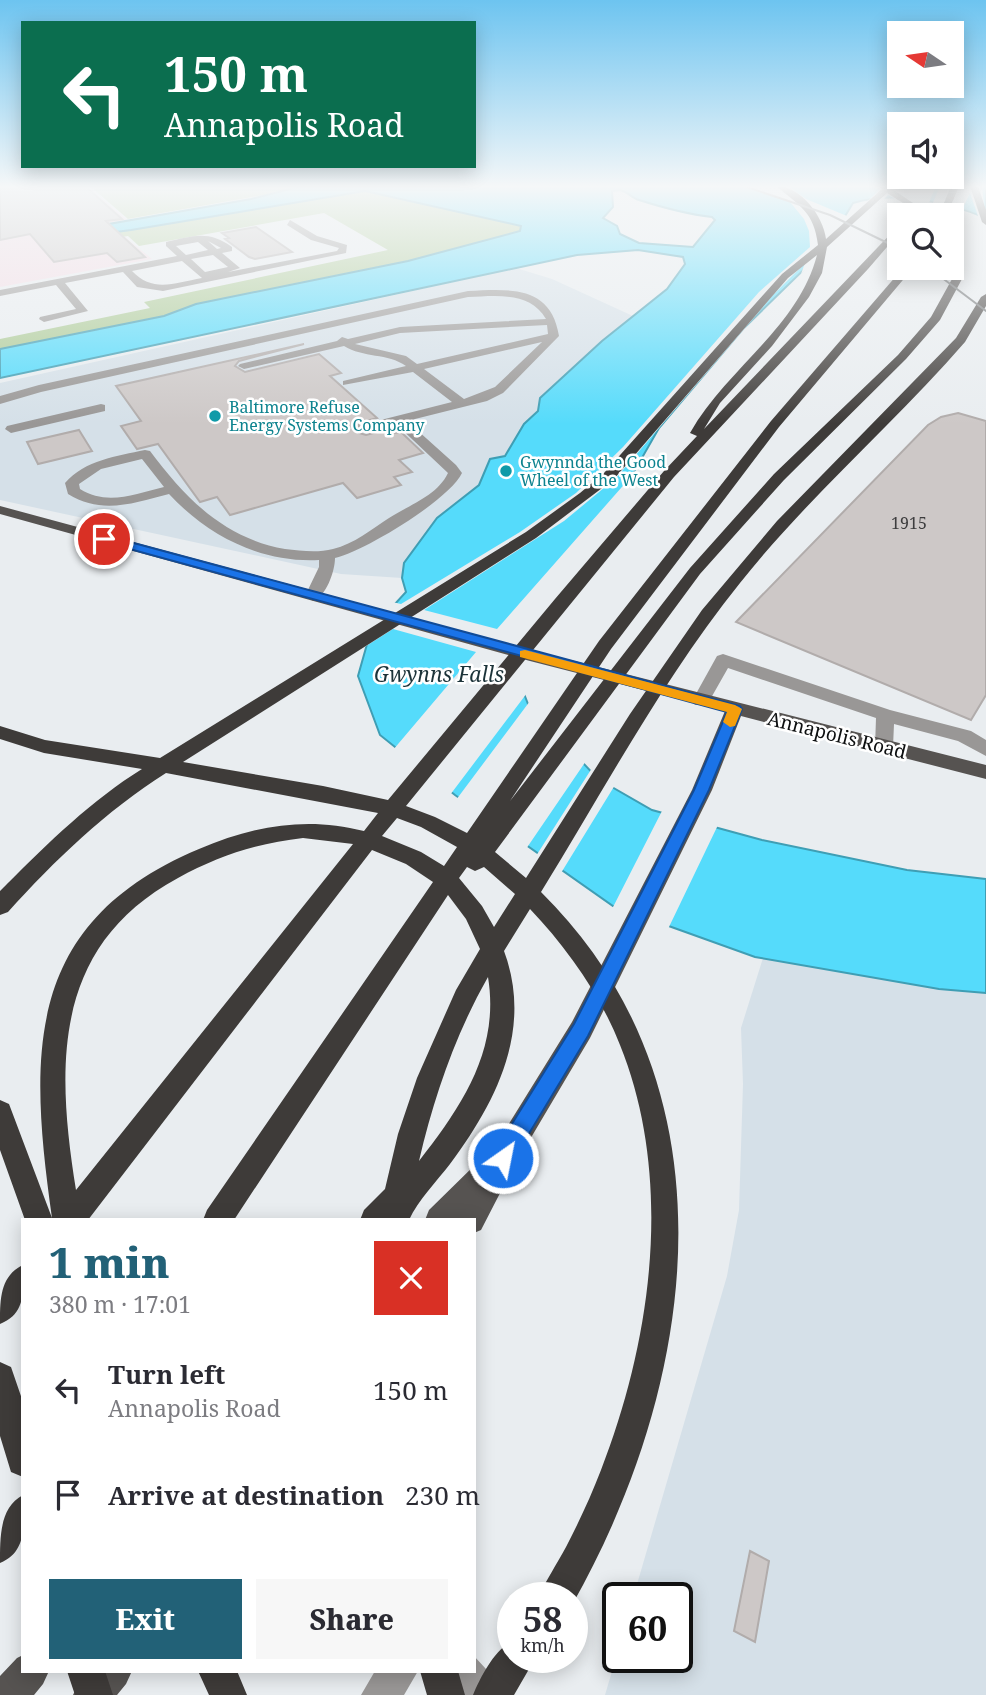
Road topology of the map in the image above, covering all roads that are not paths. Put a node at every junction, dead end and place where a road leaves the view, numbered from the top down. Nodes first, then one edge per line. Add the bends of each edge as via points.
1 (91, 265) edge
2 (152, 265) edge
3 (192, 265) edge
4 (232, 265) edge
5 (280, 265) edge
6 (799, 265) edge
7 (819, 265) edge
8 (867, 265) edge
9 (125, 270) junction
10 (100, 274) junction
11 (0, 275) edge
12 (898, 280) edge
13 (956, 280) edge
14 (58, 282) junction
15 (5, 292) edge
16 (986, 297) edge
17 (44, 319) dead end
18 (551, 322) junction
19 (325, 328) junction
20 (554, 336) junction
21 (244, 366) dead end
22 (418, 368) junction
23 (347, 383) dead end
24 (0, 400) edge
25 (461, 403) junction
26 (48, 404) junction
27 (101, 408) dead end
28 (399, 420) junction
29 (365, 428) dead end
30 (11, 429) dead end
31 (669, 474) junction
32 (171, 489) junction
33 (0, 510) edge
34 (327, 555) junction
35 (313, 596) junction
36 (701, 701) junction
37 (735, 709) junction
38 (884, 715) junction
39 (0, 732) edge
40 (884, 747) junction
41 (986, 750) edge
42 (986, 772) edge
43 (0, 906) edge
44 (297, 1100) junction
45 (0, 1113) edge
46 (440, 1152) junction
47 (503, 1158) junction
48 (38, 1218) edge
49 (69, 1218) edge
50 (71, 1218) edge
51 (218, 1218) edge
52 (376, 1218) edge
53 (393, 1218) edge
54 (394, 1218) edge
55 (441, 1218) edge
56 (472, 1218) edge
57 (21, 1283) edge
58 (0, 1310) edge
59 (0, 1378) edge
60 (21, 1453) edge
61 (21, 1515) edge
62 (21, 1523) edge
63 (0, 1539) edge
64 (0, 1546) edge
65 (564, 1582) edge
66 (28, 1673) edge
67 (87, 1673) edge
68 (111, 1673) edge
69 (218, 1673) edge
70 (398, 1673) edge
71 (440, 1673) edge
72 (467, 1673) edge
73 (507, 1673) edge
74 (8, 1695) edge
75 (93, 1695) edge
76 (228, 1695) edge
77 (380, 1695) edge
78 (446, 1695) edge
79 (485, 1695) edge
80 (492, 1695) edge

1 - 10 street
2 - 9 street
3 - 4 street via 203,275 235,268
5 - 9 street via 163,288 140,285
6 - 43 highway via 634,449 585,496 531,535 126,789 80,825
7 - 31 highway via 793,314 716,401
8 - 31 highway
9 - 10 street
10 - 14 street
11 - 15 street
12 - 44 highway via 793,402 638,600
13 - 44 highway via 936,318 902,357 779,477 695,571
14 - 15 street
14 - 17 street via 83,311
16 - 53 highway via 961,340 939,365 734,580 620,746 465,997 439,1052 415,1124
18 - 19 street via 536,299 499,293
18 - 20 street
18 - 21 street via 411,329
19 - 22 street via 351,347 402,358
19 - 26 street
20 - 22 street
20 - 25 street via 499,390
22 - 23 street
22 - 25 street
24 - 26 street
25 - 28 street
26 - 27 street
26 - 30 street
28 - 29 street
28 - 34 street via 451,468 454,477 357,545
31 - 50 highway via 435,755
32 - 32 street via 101,504 84,500 72,491 72,483 84,471 145,454
32 - 34 street via 209,526 244,543 283,553
33 - 35 main road, Annapolis Road
34 - 35 street via 327,568
35 - 36 main road, Annapolis Road
36 - 37 main road, Annapolis Road
36 - 38 street via 723,660
37 - 40 main road, Annapolis Road
37 - 47 main road via 702,790 581,1030
38 - 40 street
38 - 41 street via 964,736
39 - 65 highway via 44,746 323,793 426,821 502,869 574,943 600,981 628,1035 648,1090 665,1227 659,1308 642,1392 609,1494
40 - 42 main road, Annapolis Road
44 - 51 highway
45 - 48 highway
46 - 49 highway via 479,1101 494,1065 503,1024 502,985 477,916 464,897 431,869 375,842 303,830 258,835 177,868 134,897 98,930 78,963 64,995 51,1078
46 - 52 highway
46 - 54 highway
47 - 55 main road
47 - 56 main road
57 - 58 highway
59 - 60 highway
61 - 64 highway
62 - 63 highway
66 - 74 main road
67 - 75 highway
68 - 75 main road
69 - 76 highway
70 - 77 street
71 - 78 highway
72 - 79 street
73 - 80 highway

